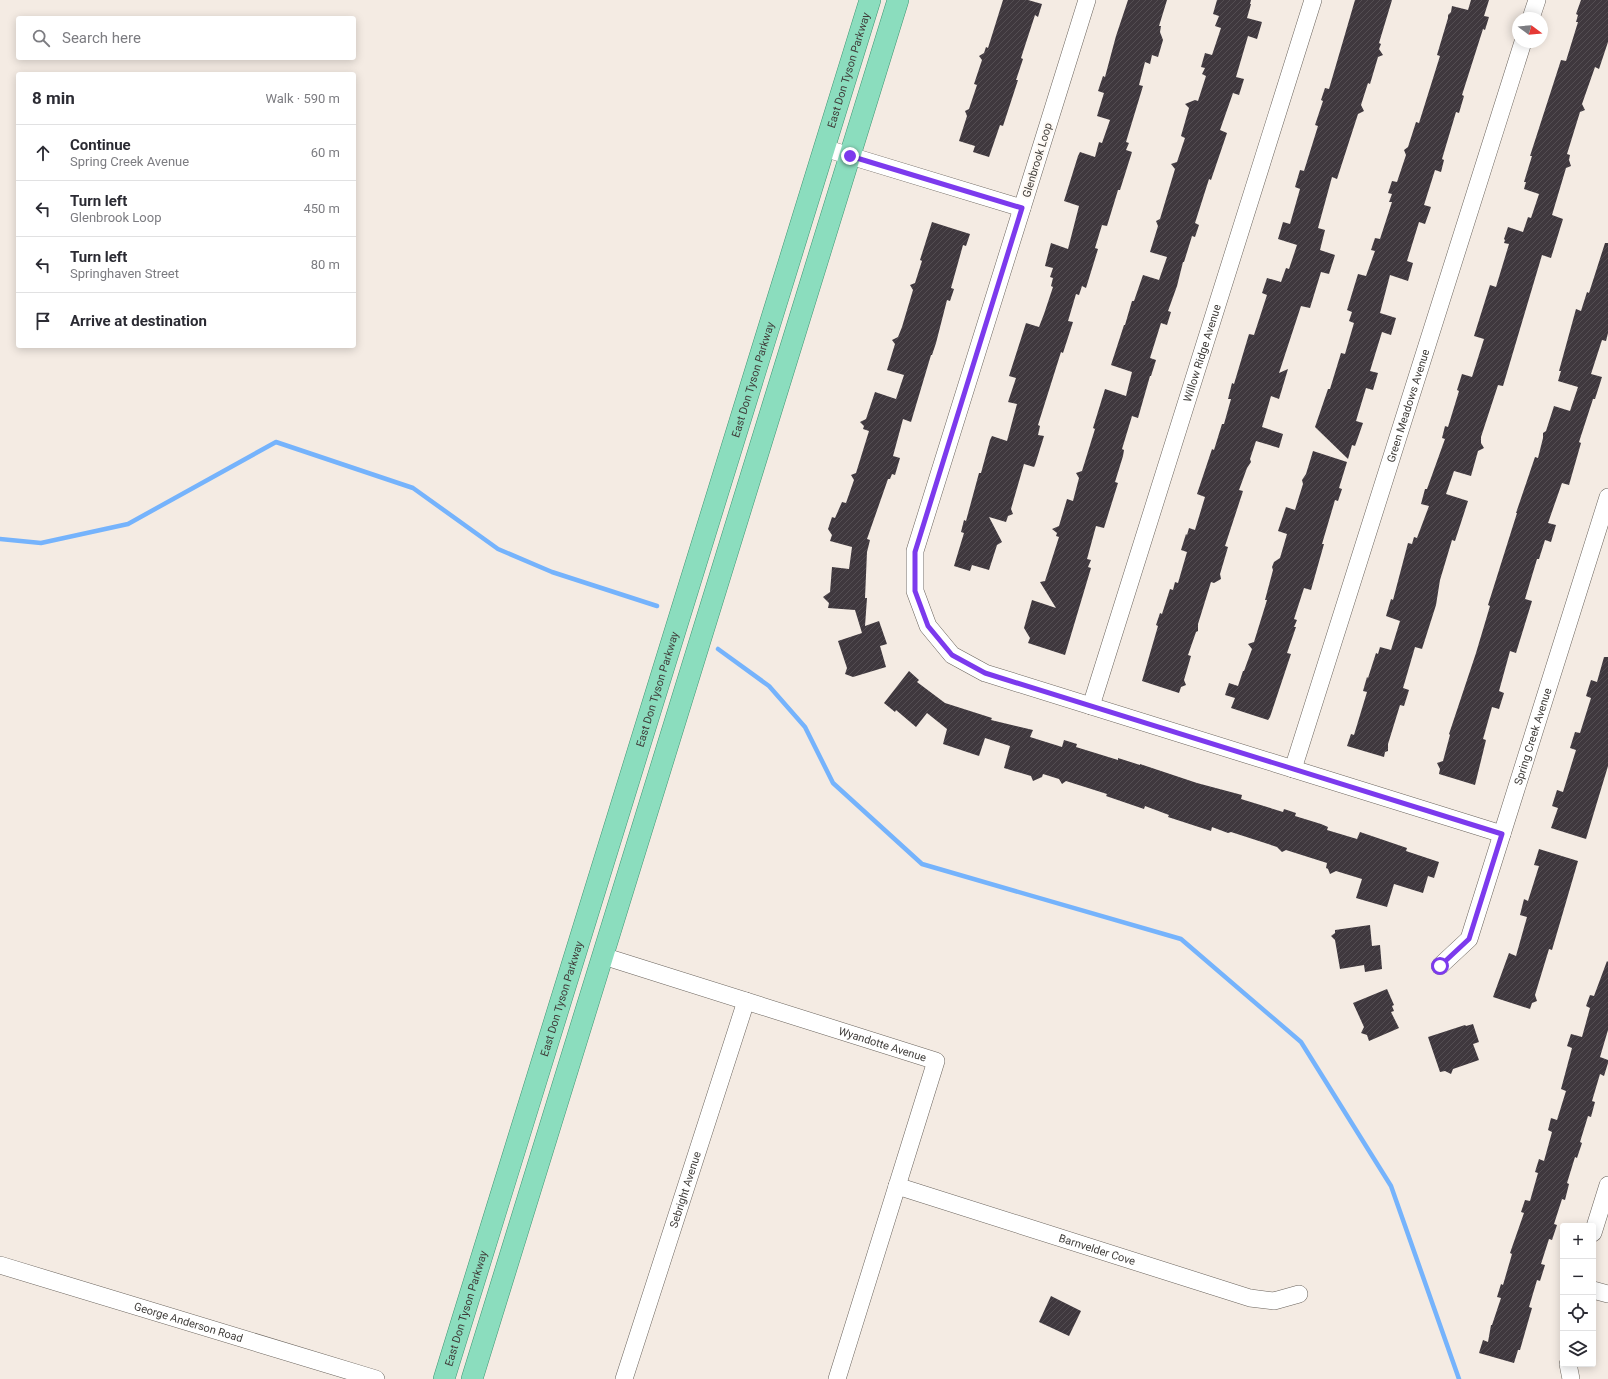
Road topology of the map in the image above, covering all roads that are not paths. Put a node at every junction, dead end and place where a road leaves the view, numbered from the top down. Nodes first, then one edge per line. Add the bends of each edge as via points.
1 (870, 0) edge
2 (898, 0) edge
3 (1087, 0) edge
4 (1313, 0) edge
5 (1537, 0) edge
6 (1533, 12) edge
7 (1521, 48) edge
8 (824, 148) junction
9 (850, 156) junction
10 (1022, 208) junction
11 (1608, 497) edge
12 (1091, 706) junction
13 (1293, 769) junction
14 (1502, 834) junction
15 (603, 956) junction
16 (1440, 966) dead end
17 (746, 1001) junction
18 (1608, 1185) edge
19 (897, 1186) junction
20 (1596, 1223) edge
21 (0, 1265) edge
22 (1596, 1291) edge
23 (1299, 1294) dead end
24 (1608, 1294) edge
25 (376, 1379) edge
26 (444, 1379) edge
27 (472, 1379) edge
28 (624, 1379) edge
29 (837, 1379) edge

1 - 8 main road, East Don Tyson Parkway
2 - 9 main road
3 - 10 street, Glenbrook Loop
4 - 12 street, Willow Ridge Avenue
5 - 6 street
7 - 13 street, Green Meadows Avenue
8 - 9 street
8 - 26 main road, East Don Tyson Parkway
9 - 10 street
9 - 15 main road
10 - 12 street, Glenbrook Loop via 915,552 915,591 928,626 952,655 985,673
11 - 14 street, Spring Creek Avenue
12 - 13 street, Glenbrook Loop
13 - 14 street, Glenbrook Loop
14 - 16 street, Spring Creek Avenue via 1469,939
15 - 17 street, Wyandotte Avenue
15 - 27 main road
17 - 19 street, Wyandotte Avenue via 936,1061
17 - 28 street, Sebright Avenue
18 - 20 street
19 - 23 street, Barnvelder Cove via 1250,1298 1274,1301
19 - 29 street, Wyandotte Avenue
21 - 25 street, George Anderson Road
22 - 24 street

